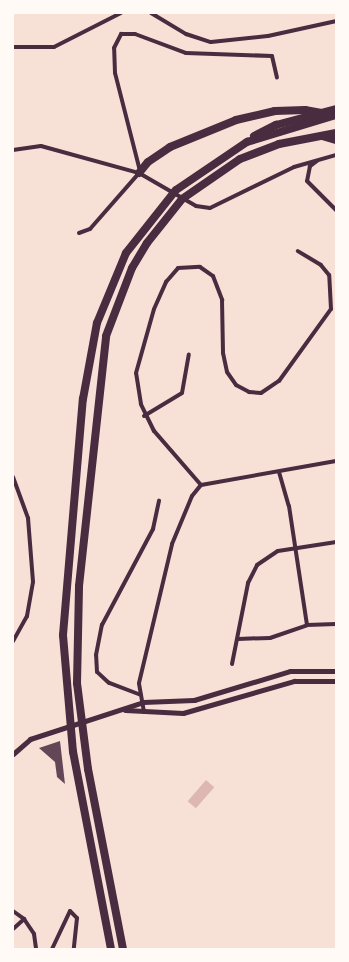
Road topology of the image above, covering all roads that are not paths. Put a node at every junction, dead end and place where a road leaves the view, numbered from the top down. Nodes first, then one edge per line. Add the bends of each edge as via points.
1 (121, 13) edge
2 (151, 13) edge
3 (336, 21) edge
4 (13, 46) edge
5 (278, 77) dead end
6 (319, 112) junction
7 (335, 113) edge
8 (336, 133) edge
9 (319, 136) junction
10 (336, 140) edge
11 (247, 142) junction
12 (13, 150) edge
13 (336, 155) edge
14 (320, 159) junction
15 (140, 172) junction
16 (336, 210) edge
17 (79, 233) dead end
18 (298, 251) dead end
19 (189, 355) dead end
20 (144, 416) junction
21 (336, 461) edge
22 (279, 472) junction
23 (13, 477) edge
24 (201, 485) junction
25 (159, 501) dead end
26 (336, 542) edge
27 (296, 547) junction
28 (336, 624) edge
29 (307, 625) junction
30 (238, 639) junction
31 (13, 641) edge
32 (232, 664) dead end
33 (336, 671) edge
34 (336, 681) edge
35 (141, 695) junction
36 (143, 702) junction
37 (125, 710) junction
38 (144, 712) junction
39 (13, 754) edge
40 (13, 911) edge
41 (24, 919) junction
42 (13, 929) edge
43 (36, 949) edge
44 (52, 949) edge
45 (74, 949) edge
46 (111, 949) edge
47 (123, 949) edge

1 - 4 street via 54,47
2 - 3 street via 186,34 211,42 268,36
5 - 15 street via 272,56 186,53 135,34 121,34 114,48 116,73
6 - 7 highway
6 - 11 highway via 276,125
6 - 15 highway via 275,111 223,124 170,147 154,157
7 - 11 highway
8 - 9 highway
9 - 10 highway
9 - 47 highway via 279,144 240,159 195,188 166,218 132,268 106,336 76,636 82,728
11 - 46 highway via 197,172 154,213 121,262 97,323 83,399 63,635 68,715
12 - 15 street via 42,146
13 - 14 street
14 - 15 street via 294,167 210,208 196,206
14 - 16 street via 310,166 307,181
15 - 17 street via 90,229
18 - 20 street via 321,265 329,275 330,309 279,381 261,393 249,392 236,385 227,372 223,353 222,300 213,276 192,265 172,273 154,309 136,373
19 - 20 street via 182,393
20 - 24 street
21 - 22 street
22 - 24 street
22 - 27 street
23 - 31 street via 28,518 32,582 26,616
24 - 35 street via 178,525 139,683
25 - 35 street via 153,529 102,625 96,655 97,672 109,683
26 - 27 street
27 - 29 street
27 - 30 street via 265,557 251,572
28 - 29 street
29 - 30 street via 270,638
30 - 32 street
33 - 36 street via 290,671 194,700
34 - 38 street via 294,681 196,710
35 - 36 street
36 - 37 street
36 - 38 street
37 - 38 street
37 - 39 street via 30,739
40 - 41 street
41 - 42 street
41 - 43 street via 34,934
44 - 45 street via 70,911 77,918

